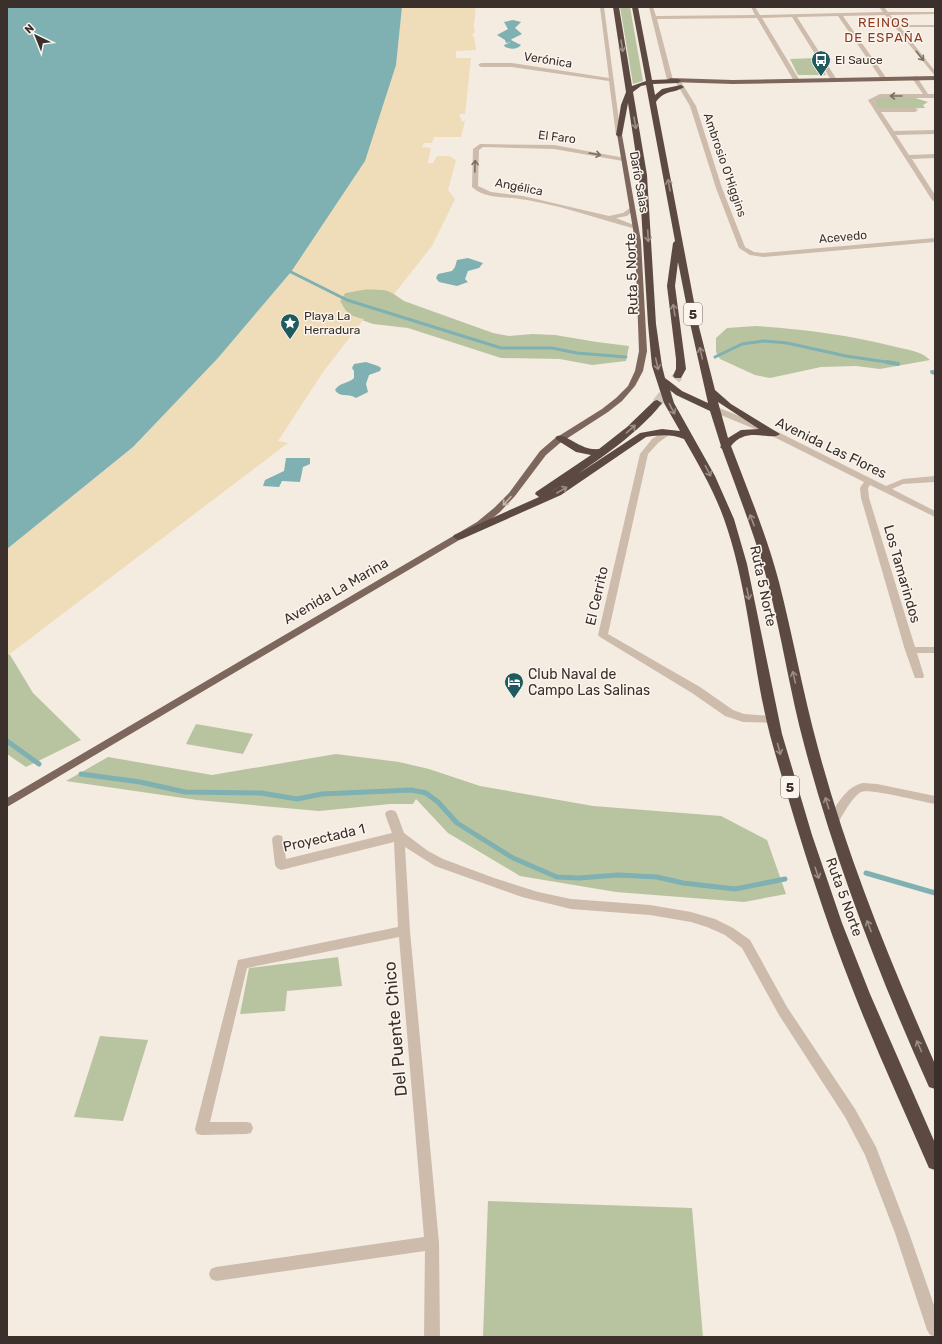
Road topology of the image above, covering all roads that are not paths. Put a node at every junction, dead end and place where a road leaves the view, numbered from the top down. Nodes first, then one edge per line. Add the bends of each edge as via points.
1 (602, 7) edge
2 (616, 7) edge
3 (635, 7) edge
4 (652, 7) edge
5 (753, 7) edge
6 (881, 7) edge
7 (935, 13) edge
8 (888, 14) junction
9 (840, 15) junction
10 (794, 16) junction
11 (760, 17) junction
12 (654, 18) junction
13 (896, 26) junction
14 (935, 26) edge
15 (481, 65) dead end
16 (647, 70) junction
17 (935, 74) edge
18 (915, 78) junction
19 (935, 78) edge
20 (884, 79) junction
21 (612, 80) junction
22 (670, 80) junction
23 (834, 80) junction
24 (797, 81) junction
25 (649, 82) junction
26 (679, 84) junction
27 (630, 91) junction
28 (926, 95) junction
29 (935, 96) edge
30 (653, 102) junction
31 (877, 110) junction
32 (915, 110) dead end
33 (935, 132) edge
34 (892, 133) junction
35 (620, 135) junction
36 (486, 144) joint
37 (935, 156) edge
38 (908, 157) junction
39 (623, 159) junction
40 (935, 200) edge
41 (632, 209) junction
42 (609, 217) junction
43 (636, 226) junction
44 (679, 237) junction
45 (935, 240) edge
46 (752, 254) joint
47 (640, 261) junction
48 (649, 268) junction
49 (642, 362) joint
50 (678, 376) tunnel mouth
51 (660, 378) junction
52 (710, 391) junction
53 (657, 403) tunnel mouth
54 (714, 409) junction
55 (669, 432) junction
56 (775, 434) junction
57 (688, 437) junction
58 (560, 438) junction
59 (725, 447) junction
60 (601, 452) junction
61 (935, 479) edge
62 (869, 481) junction
63 (886, 490) junction
64 (935, 514) edge
65 (501, 517) junction
66 (458, 537) junction
67 (910, 650) junction
68 (935, 650) edge
69 (919, 676) dead end
70 (773, 720) junction
71 (935, 800) edge
72 (7, 803) edge
73 (391, 814) dead end
74 (833, 822) junction
75 (399, 836) junction
76 (278, 839) dead end
77 (404, 931) junction
78 (935, 1082) edge
79 (246, 1128) dead end
80 (935, 1162) edge
81 (432, 1243) junction
82 (216, 1274) dead end
83 (935, 1330) edge
84 (432, 1337) edge

1 - 21 street, Darío Salas
2 -> 27 highway, Ruta 5 Norte / 5
3 - 16 highway, Ruta 5 Norte / 5
4 - 12 street
5 - 11 street
6 - 8 street
7 - 8 street
8 - 9 street
8 - 13 street
9 - 10 street
9 - 20 street
10 - 11 street
10 - 23 street
11 - 12 street
11 - 24 street
12 - 22 street
13 - 14 street
13 -> 17 street
15 - 21 street, Verónica via 512,65
16 - 22 highway via 658,77
16 - 25 highway, Ruta 5 Norte / 5
18 - 19 main road
18 - 20 main road
18 - 28 street
20 - 23 main road
21 - 35 street, Darío Salas
22 - 26 main road
23 - 24 main road
24 - 26 main road
25 - 26 highway
25 - 27 highway via 637,85
25 - 30 highway, Ruta 5 Norte / 5
26 - 30 highway via 663,91
26 - 46 street, Ambrosio O'Higgins via 693,106 719,188 742,248
27 - 35 highway via 625,102
27 -> 48 highway, Ruta 5 Norte / 5 via 645,193
28 - 29 street
28 -> 31 street via 869,96
44 -> 30 highway, Ruta 5 Norte / 5
31 - 32 street
31 - 34 street
33 - 34 street
34 - 38 street
35 - 39 main road, Darío Salas
36 -> 39 street, El Faro via 554,147
42 -> 36 street, Angélica via 478,189 475,183 476,148
37 - 38 street
38 - 40 street via 927,182
39 - 41 main road, Darío Salas
41 - 42 street, Angélica via 625,215
41 - 43 main road, Darío Salas
42 - 43 street, Angélica
43 - 47 main road, Darío Salas
50 -> 44 highway via 681,359 671,286
52 -> 44 highway, Ruta 5 Norte / 5 via 694,323
45 - 46 street, Acevedo
47 - 48 highway
47 - 49 main road, Darío Salas
48 -> 51 highway, Ruta 5 Norte / 5 via 653,342
49 - 58 main road, Avenida La Marina via 636,380 623,396
51 - 54 highway via 679,392
51 -> 57 highway, Ruta 5 Norte / 5 via 669,403
52 - 54 highway, Ruta 5 Norte / 5
52 - 56 highway via 728,406
60 -> 53 highway via 626,433
54 - 56 street, Avenida Las Flores
54 - 59 highway, Ruta 5 Norte / 5
55 - 57 highway
65 -> 55 highway via 562,490 644,435
55 - 70 street, El Cerrito via 655,441 644,454 603,635 696,690 729,713 743,718
56 - 59 highway via 759,431 742,433 730,440
56 - 62 street, Avenida Las Flores
57 -> 70 highway, Ruta 5 Norte / 5 via 718,491 735,539
58 - 60 highway via 582,451
58 -> 66 main road, Avenida La Marina via 541,455 501,508
74 -> 59 highway, Ruta 5 Norte / 5 via 811,747 773,580
60 - 65 highway
61 - 63 street via 899,482
62 - 63 street, Avenida Las Flores
62 - 67 street, Los Tamarindos via 864,488 865,498
63 - 64 street, Avenida Las Flores
65 - 66 highway
66 - 72 main road, Avenida La Marina
67 - 68 street
67 - 69 street, Los Tamarindos
70 -> 80 highway, Ruta 5 Norte / 5 via 793,796 837,930 865,1002
71 - 74 street via 878,788 858,788 851,794
73 - 75 street, Del Puente Chico
78 -> 74 highway, Ruta 5 Norte / 5 via 879,951
75 - 76 street, Proyectada 1 via 281,865
75 - 77 street, Del Puente Chico
75 - 83 street via 430,858 479,878 534,895 587,906 633,908 701,918 730,931 746,944 783,1010 850,1113 871,1152
77 - 79 street via 242,964 202,1129
77 - 81 street, Del Puente Chico
81 - 82 street
81 - 84 street, Del Puente Chico

